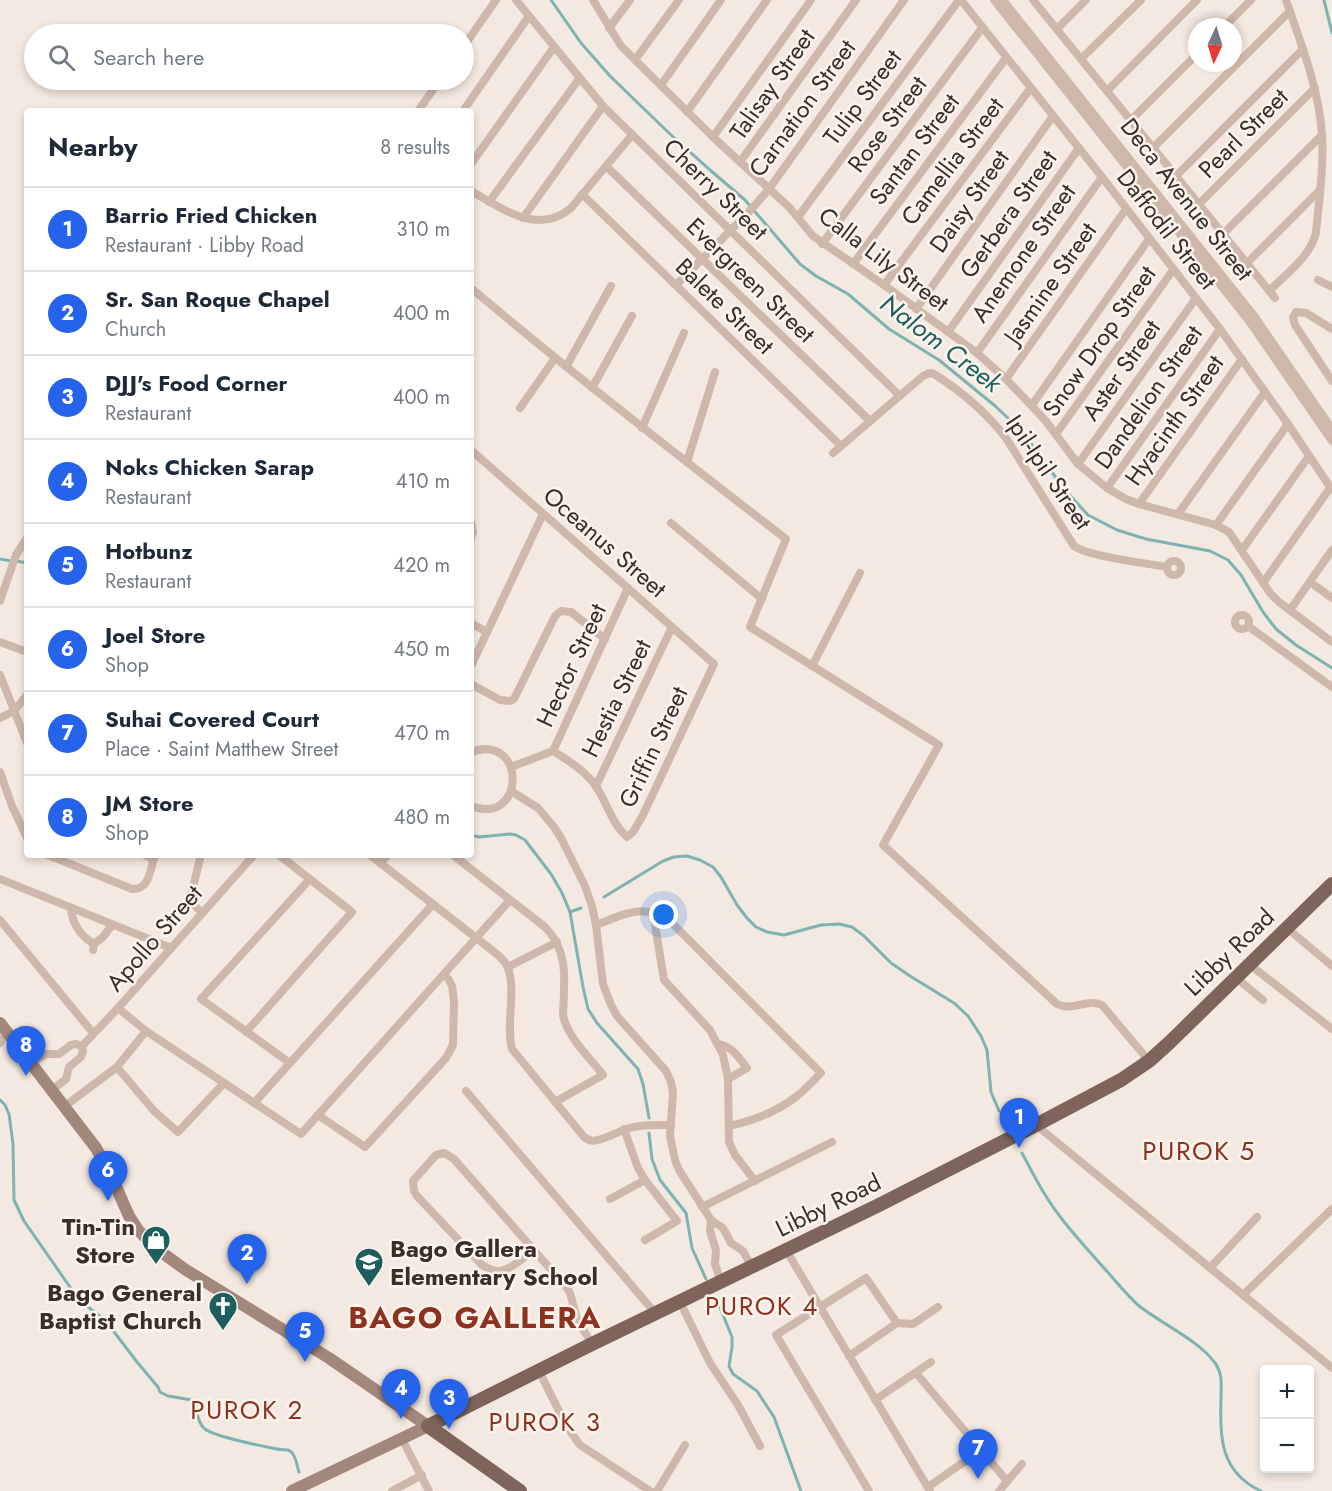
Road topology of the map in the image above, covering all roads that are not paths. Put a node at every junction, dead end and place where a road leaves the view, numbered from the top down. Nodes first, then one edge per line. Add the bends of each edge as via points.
1 (496, 0) edge
2 (516, 0) edge
3 (593, 0) edge
4 (630, 0) edge
5 (679, 0) edge
6 (721, 0) edge
7 (767, 0) edge
8 (811, 0) edge
9 (856, 0) edge
10 (904, 0) edge
11 (960, 0) edge
12 (994, 0) edge
13 (1003, 0) edge
14 (1034, 0) edge
15 (1086, 0) edge
16 (1141, 0) edge
17 (1197, 0) edge
18 (1251, 0) edge
19 (1286, 0) edge
20 (1290, 11) junction
21 (529, 16) junction
22 (1233, 18) edge
23 (1018, 24) junction
24 (609, 28) junction
25 (982, 28) junction
26 (1057, 29) junction
27 (474, 32) edge
28 (554, 47) junction
29 (1303, 49) junction
30 (1006, 58) junction
31 (635, 60) junction
32 (1082, 60) junction
33 (1188, 63) edge
34 (579, 79) junction
35 (661, 85) junction
36 (1030, 88) junction
37 (1315, 88) junction
38 (433, 90) edge
39 (1107, 91) junction
40 (603, 106) junction
41 (420, 108) edge
42 (466, 108) edge
43 (687, 112) junction
44 (1053, 117) junction
45 (1131, 120) junction
46 (632, 135) junction
47 (1322, 135) junction
48 (713, 137) junction
49 (1079, 148) junction
50 (1153, 148) junction
51 (474, 160) edge
52 (740, 162) junction
53 (606, 166) junction
54 (1176, 176) junction
55 (1102, 177) junction
56 (769, 189) junction
57 (1320, 190) junction
58 (474, 193) edge
59 (582, 194) junction
60 (489, 202) junction
61 (1199, 204) junction
62 (1126, 209) junction
63 (798, 217) junction
64 (523, 218) junction
65 (730, 231) junction
66 (1223, 234) junction
67 (1149, 239) junction
68 (822, 244) junction
69 (702, 259) junction
70 (1247, 263) junction
71 (853, 264) junction
72 (1173, 270) junction
73 (1318, 280) dead end
74 (675, 285) junction
75 (884, 285) junction
76 (611, 286) dead end
77 (1332, 287) edge
78 (474, 290) edge
79 (1196, 298) junction
80 (916, 309) junction
81 (632, 316) dead end
82 (1332, 328) edge
83 (1220, 329) junction
84 (948, 332) junction
85 (684, 333) dead end
86 (977, 353) junction
87 (555, 358) junction
88 (1242, 359) junction
89 (566, 367) junction
90 (715, 372) dead end
91 (1006, 379) junction
92 (1332, 381) edge
93 (592, 388) junction
94 (1264, 392) junction
95 (900, 396) junction
96 (1032, 405) junction
97 (520, 408) dead end
98 (1319, 415) junction
99 (870, 421) junction
100 (1288, 424) junction
101 (642, 428) junction
102 (1332, 429) edge
103 (1056, 434) junction
104 (1332, 441) edge
105 (841, 446) junction
106 (474, 453) edge
107 (833, 453) dead end
108 (1309, 456) junction
109 (687, 462) junction
110 (1078, 464) junction
111 (1107, 488) junction
112 (1331, 489) edge
113 (1139, 504) junction
114 (543, 513) junction
115 (1178, 514) junction
116 (671, 523) dead end
117 (1216, 525) junction
118 (24, 543) edge
119 (1242, 550) junction
120 (1332, 551) edge
121 (1167, 567) dead end
122 (860, 573) dead end
123 (1310, 582) junction
124 (1263, 583) junction
125 (628, 588) junction
126 (1332, 597) edge
127 (762, 599) junction
128 (0, 601) edge
129 (1290, 610) junction
130 (474, 625) edge
131 (1248, 626) dead end
132 (672, 627) junction
133 (487, 632) junction
134 (605, 639) junction
135 (0, 642) edge
136 (1332, 642) edge
137 (24, 651) edge
138 (474, 660) edge
139 (714, 664) joint
140 (812, 666) junction
141 (0, 675) edge
142 (474, 686) edge
143 (1332, 687) edge
144 (24, 699) edge
145 (14, 711) junction
146 (0, 718) edge
147 (24, 734) edge
148 (474, 751) edge
149 (553, 751) junction
150 (511, 767) junction
151 (0, 772) edge
152 (596, 786) junction
153 (511, 792) junction
154 (474, 807) edge
155 (24, 832) edge
156 (154, 858) edge
157 (200, 858) edge
158 (251, 858) edge
159 (283, 858) edge
160 (373, 858) edge
161 (385, 858) edge
162 (457, 858) edge
163 (72, 859) edge
164 (380, 863) junction
165 (0, 879) edge
166 (310, 879) junction
167 (1332, 884) edge
168 (510, 900) junction
169 (433, 904) junction
170 (71, 908) junction
171 (653, 912) junction
172 (202, 914) junction
173 (0, 920) edge
174 (112, 924) junction
175 (596, 925) junction
176 (1287, 928) junction
177 (476, 938) junction
178 (557, 942) junction
179 (171, 948) junction
180 (1249, 964) junction
181 (1332, 966) edge
182 (508, 967) junction
183 (444, 974) junction
184 (1235, 977) junction
185 (1263, 1000) dead end
186 (118, 1008) junction
187 (1332, 1029) edge
188 (146, 1031) junction
189 (2, 1032) edge
190 (246, 1032) junction
191 (93, 1034) junction
192 (718, 1044) junction
193 (82, 1046) junction
194 (59, 1054) junction
195 (1149, 1061) junction
196 (31, 1063) junction
197 (290, 1063) junction
198 (117, 1066) junction
199 (69, 1067) junction
200 (728, 1079) junction
201 (224, 1083) junction
202 (52, 1090) junction
203 (466, 1091) dead end
204 (555, 1102) junction
205 (254, 1103) junction
206 (65, 1106) junction
207 (318, 1115) junction
208 (671, 1125) junction
209 (1036, 1125) junction
210 (729, 1126) junction
211 (624, 1130) junction
212 (832, 1142) dead end
213 (645, 1180) junction
214 (755, 1180) junction
215 (610, 1199) dead end
216 (702, 1207) junction
217 (1332, 1209) edge
218 (1257, 1217) dead end
219 (711, 1220) junction
220 (645, 1240) dead end
221 (731, 1242) junction
222 (534, 1250) junction
223 (716, 1250) junction
224 (786, 1250) junction
225 (752, 1267) junction
226 (1210, 1268) junction
227 (721, 1282) junction
228 (1243, 1295) junction
229 (680, 1302) junction
230 (820, 1307) junction
231 (938, 1308) dead end
232 (656, 1314) junction
233 (897, 1323) junction
234 (592, 1344) junction
235 (849, 1356) junction
236 (931, 1362) dead end
237 (1332, 1368) edge
238 (539, 1371) junction
239 (916, 1373) junction
240 (875, 1400) junction
241 (428, 1426) junction
242 (402, 1439) junction
243 (685, 1445) dead end
244 (760, 1446) dead end
245 (981, 1450) junction
246 (1022, 1464) dead end
247 (422, 1475) junction
248 (1007, 1481) junction
249 (929, 1489) edge
250 (292, 1491) edge
251 (392, 1491) edge
252 (429, 1491) edge
253 (520, 1491) edge
254 (650, 1491) edge
255 (657, 1491) edge
256 (869, 1491) edge
257 (999, 1491) edge

1 - 27 street
2 - 21 street, Cherry Street
3 - 24 street, Calla Lily Street
4 - 24 street
5 - 31 street
6 - 35 street
7 - 43 street
8 - 48 street
9 - 52 street, Talisay Street
10 - 56 street, Carnation Street
11 - 25 street, Daffodil Street
11 - 63 street, Tulip Street
12 - 23 street, Deca Avenue Street
13 - 23 street, Deca Avenue Street
14 - 26 street
15 - 26 street
16 - 32 street
17 - 39 street
18 - 22 street
19 - 20 street
20 - 29 street
20 - 50 street
21 - 28 street, Cherry Street
21 - 42 street
23 - 98 street, Deca Avenue Street via 1265,336
24 - 31 street, Calla Lily Street
25 - 30 street, Daffodil Street
25 - 68 street, Rose Street
26 - 32 street
28 - 34 street, Cherry Street
28 - 51 street
29 - 37 street
29 - 54 street
30 - 36 street, Daffodil Street
30 - 71 street, Santan Street
31 - 35 street, Calla Lily Street
32 - 39 street
33 - 45 street
34 - 40 street, Cherry Street
34 - 60 street
35 - 43 street, Calla Lily Street
36 - 44 street, Daffodil Street
36 - 75 street, Camellia Street
37 - 47 street
37 - 61 street, Pearl Street
38 - 41 street
39 - 45 street
40 - 46 street, Cherry Street
40 - 64 street
43 - 48 street, Calla Lily Street
44 - 49 street, Daffodil Street
44 - 80 street, Daisy Street
45 - 50 street
46 - 53 street
46 - 65 street, Cherry Street
47 - 57 street
47 - 66 street
48 - 52 street, Calla Lily Street
49 - 55 street, Daffodil Street
49 - 84 street, Gerbera Street
50 - 54 street
52 - 56 street, Calla Lily Street
53 - 59 street
53 - 69 street, Evergreen Street
54 - 61 street
55 - 62 street, Daffodil Street
55 - 86 street, Anemone Street
56 - 63 street, Calla Lily Street
56 - 65 street, Carnation Street
57 - 70 street
57 - 70 street via 1314,242 1272,295
58 - 60 street
59 - 64 street via 571,208 555,218
59 - 74 street, Balete Street
60 - 64 street
61 - 66 street
62 - 67 street, Daffodil Street
62 - 91 street, Jasmine Street
63 - 68 street, Calla Lily Street
65 - 69 street, Carnation Street
65 - 95 street, Cherry Street
66 - 70 street
67 - 72 street, Daffodil Street
67 - 96 street
68 - 71 street, Calla Lily Street
69 - 74 street, Carnation Street
69 - 99 street, Evergreen Street
71 - 75 street, Calla Lily Street
72 - 79 street, Daffodil Street
72 - 103 street, Snow Drop Street
73 - 77 street
74 - 105 street, Balete Street
75 - 80 street, Calla Lily Street
76 - 89 street
78 - 87 street
79 - 83 street, Daffodil Street
79 - 110 street, Aster Street
80 - 84 street, Calla Lily Street
81 - 93 street
82 - 92 street via 1306,313 1299,312 1293,318
83 - 88 street, Daffodil Street
83 - 111 street, Dandelion Street
84 - 86 street, Calla Lily Street
85 - 101 street
86 - 91 street, Calla Lily Street
87 - 89 street
87 - 97 street
88 - 94 street, Daffodil Street
88 - 113 street, Hyacinth Street
89 - 93 street
90 - 109 street
91 - 96 street, Calla Lily Street
93 - 101 street
94 - 100 street, Daffodil Street
94 - 115 street
95 - 99 street, Ipil-Ipil Street
95 - 121 street, Ipil-Ipil Street via 927,374 937,376 995,424 1074,546
96 - 103 street, Calla Lily Street
98 - 102 street, Deca Avenue Street
98 - 104 street, Deca Avenue Street
99 - 105 street, Ipil-Ipil Street
100 - 108 street, Daffodil Street
100 - 117 street
101 - 109 street
103 - 110 street, Calla Lily Street
105 - 107 street, Ipil-Ipil Street
106 - 114 street, Oceanus Street
108 - 112 street, Daffodil Street
108 - 119 street
109 - 127 street via 786,539
110 - 111 street, Calla Lily Street
111 - 113 street, Calla Lily Street
112 - 124 street
113 - 115 street, Calla Lily Street
114 - 125 street, Oceanus Street
114 - 133 street
115 - 117 street, Calla Lily Street
116 - 127 street
117 - 119 street, Calla Lily Street via 1228,532
118 - 128 street
119 - 124 street, Calla Lily Street
120 - 123 street
122 - 140 street
123 - 126 street
123 - 129 street
124 - 129 street, Calla Lily Street
125 - 132 street, Oceanus Street
125 - 134 street, Hector Street
127 - 140 street via 750,627
129 - 136 street, Calla Lily Street
130 - 133 street
131 - 143 street
132 - 139 street, Oceanus Street
132 - 152 street, Hestia Street
133 - 138 street
134 - 142 street via 571,612 561,610 514,699 501,700
134 - 149 street, Hector Street
135 - 137 street
139 - 152 street, Griffin Street via 642,817 627,837 616,826
140 - 195 street via 939,745 883,845 1058,1004 1067,1008 1090,1002 1102,1005
141 - 145 street
144 - 145 street
145 - 146 street
145 - 147 street
148 - 150 street via 494,751
149 - 150 street, Hector Street
149 - 152 street, Griffin Street
150 - 153 street
151 - 155 street
153 - 154 street via 492,807
153 - 175 street via 538,808 554,827 589,896
156 - 163 street via 147,880 139,890
157 - 172 street via 191,895
158 - 172 street, Apollo Street
159 - 166 street
160 - 164 street
161 - 164 street
162 - 168 street
164 - 169 street
165 - 170 street
166 - 190 street via 352,912
166 - 190 street via 201,999
167 - 176 main road, Libby Road
168 - 177 street
168 - 178 street via 545,927
169 - 177 street
169 - 197 street
170 - 174 street
170 - 174 street via 76,926 93,947
171 - 175 street via 637,911
171 - 192 street via 665,982 687,1003
171 - 210 street via 673,924 821,1073 787,1103
172 - 179 street, Apollo Street
173 - 191 street
174 - 179 street
175 - 208 street via 603,984 610,1005 671,1082
176 - 180 main road, Libby Road
176 - 181 street
177 - 182 street
177 - 183 street
178 - 182 street
178 - 204 street via 564,967 565,1022 603,1075
179 - 186 street, Apollo Street
180 - 184 main road, Libby Road
180 - 187 street
182 - 204 street via 512,1049
183 - 207 street
183 - 207 street via 453,992 454,1040 439,1066 365,1147
184 - 185 street
184 - 195 main road, Libby Road
186 - 188 street
186 - 191 street, Apollo Street
188 - 198 street
188 - 201 street
189 - 196 main road
190 - 197 street
191 - 193 street, Apollo Street
192 - 200 street
192 - 200 street via 732,1050 747,1068
193 - 194 street, Apollo Street via 71,1044
193 - 199 street, Apollo Street via 81,1057
194 - 196 street, Apollo Street via 46,1054
194 - 199 street
195 - 209 main road, Libby Road
196 - 202 main road
197 - 205 street
198 - 201 street via 154,1111 178,1132
198 - 206 street
199 - 202 street, Apollo Street via 66,1079
200 - 210 street
201 - 205 street
202 - 206 main road
203 - 232 street
204 - 211 street via 584,1137 592,1141
205 - 207 street via 301,1134
206 - 241 main road via 104,1160 138,1230 157,1249
208 - 211 street
208 - 216 street via 675,1160
209 - 224 main road, Libby Road
209 - 226 street
210 - 214 street via 732,1148
211 - 213 street
212 - 214 street
213 - 215 street
213 - 220 street via 677,1221
214 - 216 street
216 - 219 street
217 - 228 street
218 - 226 street
219 - 221 street via 723,1228
219 - 223 street via 710,1234
221 - 223 street
221 - 225 street via 743,1251
222 - 222 street via 448,1155 436,1155 413,1181 417,1196 489,1270 503,1271
222 - 234 street via 567,1288 577,1319
223 - 227 street via 715,1264
224 - 225 main road, Libby Road
224 - 230 street
225 - 227 main road, Libby Road
226 - 228 street
227 - 229 main road, Libby Road
228 - 237 street
229 - 232 main road, Libby Road
229 - 244 street via 710,1363
230 - 233 street via 866,1278
230 - 235 street
230 - 256 street via 776,1335
231 - 233 street via 913,1324
232 - 234 main road, Libby Road
233 - 235 street
234 - 238 main road, Libby Road
235 - 240 street
236 - 239 street
238 - 241 main road, Libby Road
238 - 254 street via 580,1445
239 - 240 street
239 - 245 street
240 - 249 street
241 - 242 main road, Libby Road
241 - 253 main road
242 - 247 street
242 - 250 main road, Libby Road
243 - 255 street
245 - 248 street
245 - 249 street
246 - 248 street
247 - 251 street
247 - 252 street
248 - 257 street

